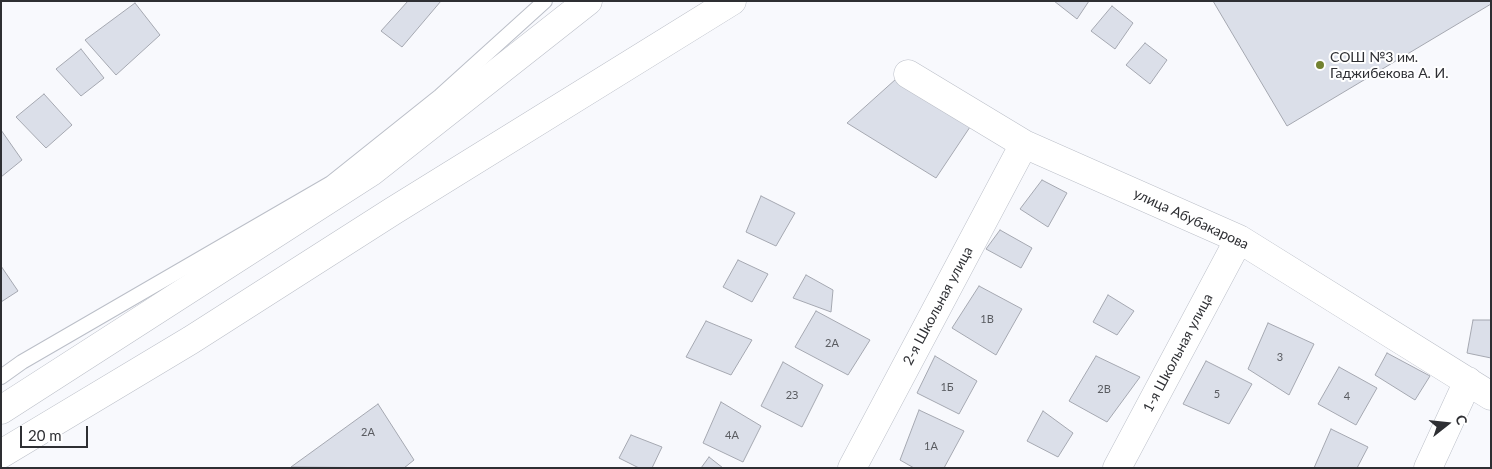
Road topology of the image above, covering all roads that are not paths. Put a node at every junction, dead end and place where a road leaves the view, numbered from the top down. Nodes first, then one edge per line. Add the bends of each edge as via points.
1 (545, 1) edge
2 (588, 1) edge
3 (732, 1) edge
4 (908, 74) dead end
5 (1024, 144) junction
6 (1239, 239) junction
7 (1, 377) edge
8 (1468, 381) junction
9 (1491, 396) edge
10 (1, 410) edge
11 (1, 454) edge
12 (852, 468) edge
13 (1117, 468) edge
14 (1428, 468) edge

1 - 7 lane via 440,96 331,183
2 - 10 main road via 371,172
3 - 11 main road via 393,210 191,340
4 - 5 main road, улица Абубакарова
5 - 6 main road, улица Абубакарова
5 - 12 main road, 2-я Школьная улица
6 - 8 main road, улица Абубакарова
6 - 13 main road, 1-я Школьная улица
8 - 9 main road, улица Абубакарова
8 - 14 main road

